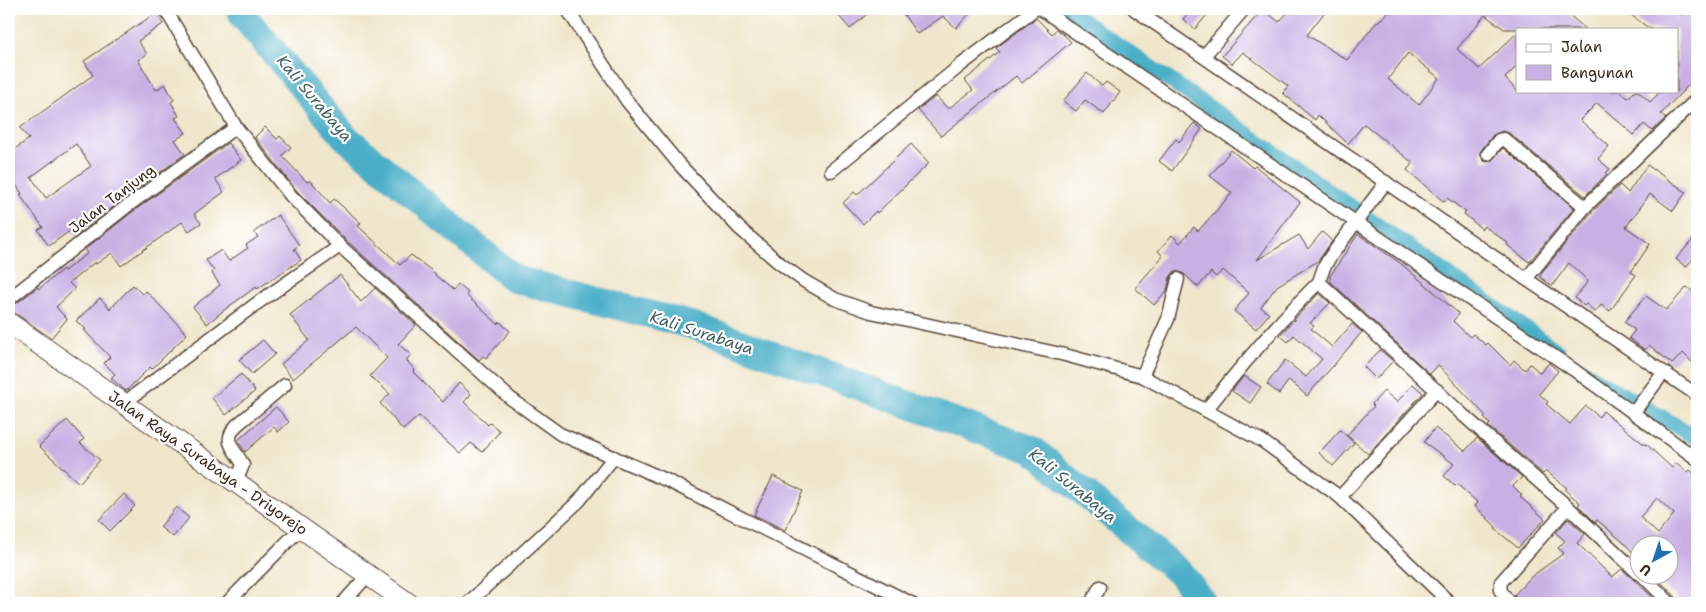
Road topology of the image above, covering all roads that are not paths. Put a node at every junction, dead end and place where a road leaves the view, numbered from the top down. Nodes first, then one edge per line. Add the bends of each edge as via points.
1 (165, 9) edge
2 (567, 9) edge
3 (1035, 9) edge
4 (1041, 9) edge
5 (1134, 9) edge
6 (1244, 9) edge
7 (1204, 56) junction
8 (1697, 99) edge
9 (236, 127) junction
10 (1488, 154) dead end
11 (831, 171) dead end
12 (1382, 187) junction
13 (1585, 207) junction
14 (1357, 220) junction
15 (340, 246) junction
16 (1178, 279) dead end
17 (1526, 279) junction
18 (1319, 282) junction
19 (9, 299) edge
20 (9, 323) edge
21 (1142, 376) junction
22 (1660, 377) junction
23 (285, 385) dead end
24 (1437, 390) junction
25 (1697, 395) edge
26 (124, 403) junction
27 (1206, 410) junction
28 (1635, 410) junction
29 (614, 457) junction
30 (1697, 458) edge
31 (236, 482) junction
32 (1340, 497) junction
33 (1568, 507) junction
34 (301, 528) junction
35 (1628, 563) edge
36 (368, 575) junction
37 (1650, 584) edge
38 (1100, 587) dead end
39 (227, 603) edge
40 (344, 603) edge
41 (408, 603) edge
42 (468, 603) edge
43 (911, 603) edge
44 (1092, 603) edge
45 (1450, 603) edge
46 (1510, 603) edge
47 (1670, 603) edge

1 - 9 street
2 - 21 street via 627,101 678,163 739,228 804,281 870,312 1065,355
3 - 11 street
4 - 14 street
5 - 7 street
6 - 7 street
7 - 12 street
8 - 13 street
9 - 15 street via 290,196
9 - 19 street, Jalan Tanjung via 126,207
10 - 13 street via 1504,139
12 - 14 street
12 - 17 street
13 - 17 street
14 - 18 street via 1327,262
14 - 28 street
15 - 26 street
15 - 29 street via 510,398 560,434
16 - 21 street via 1168,319
17 - 22 street
18 - 24 street
18 - 27 street via 1248,356
20 - 26 main road, Jalan Raya Surabaya - Driyorejo
21 - 27 street
22 - 25 street
22 - 28 street
23 - 31 street via 230,432 230,444 243,465
24 - 32 street
24 - 33 street
26 - 31 main road, Jalan Raya Surabaya - Driyorejo
27 - 32 street via 1262,441
28 - 30 street
29 - 42 street via 579,501
29 - 43 street
31 - 34 main road, Jalan Raya Surabaya - Driyorejo
32 - 45 street
33 - 35 street
33 - 46 street via 1501,582 1500,590
34 - 36 main road, Jalan Raya Surabaya - Driyorejo
34 - 39 street
36 - 40 street
36 - 41 main road, Jalan Raya Surabaya - Driyorejo
37 - 47 street
38 - 44 street

